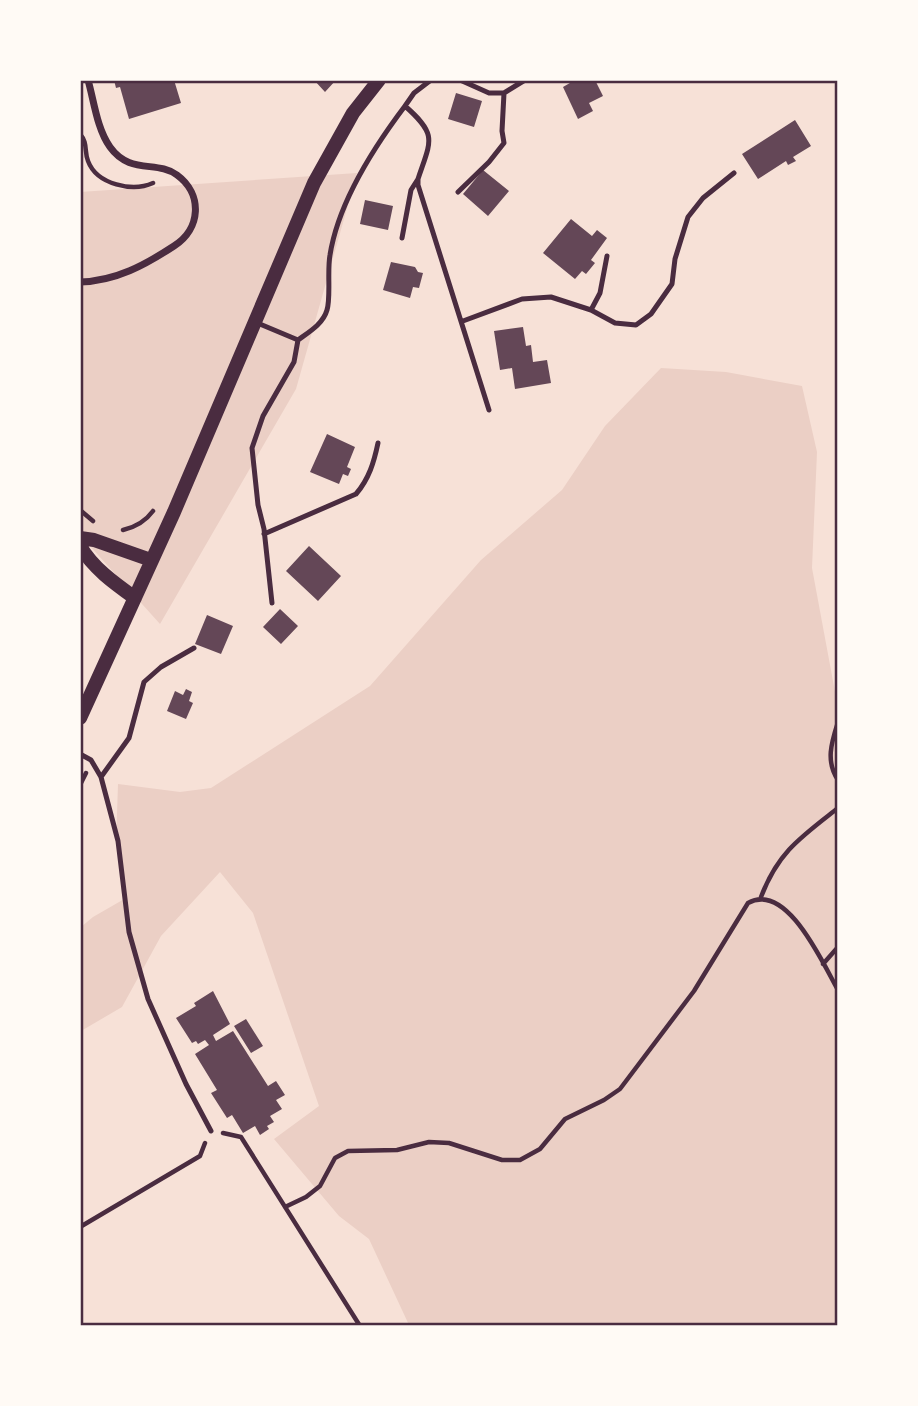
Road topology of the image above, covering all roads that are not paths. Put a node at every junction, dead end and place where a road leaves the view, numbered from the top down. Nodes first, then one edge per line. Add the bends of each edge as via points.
1 (88, 80) edge
2 (379, 80) edge
3 (431, 80) edge
4 (460, 80) edge
5 (524, 80) edge
6 (504, 93) junction
7 (405, 106) junction
8 (734, 173) dead end
9 (418, 179) junction
10 (458, 192) dead end
11 (402, 238) dead end
12 (607, 256) dead end
13 (80, 282) edge
14 (591, 310) junction
15 (463, 321) junction
16 (255, 322) junction
17 (298, 340) junction
18 (489, 410) dead end
19 (378, 443) dead end
20 (264, 534) junction
21 (80, 538) edge
22 (80, 546) edge
23 (151, 560) junction
24 (135, 598) junction
25 (272, 603) dead end
26 (194, 648) dead end
27 (80, 718) edge
28 (80, 754) edge
29 (101, 777) junction
30 (211, 1131) road end

1 - 13 street via 109,145 126,162 176,174 194,199 197,215 181,242 162,254 123,274
2 - 16 main road via 327,156
3 - 7 lane
4 - 6 lane via 489,93
5 - 6 lane
6 - 10 lane via 504,143
7 - 9 lane via 429,135
7 - 17 lane via 380,140 340,218 330,255 327,310 315,329
8 - 14 lane via 688,217 672,285 651,314 636,325 615,323
9 - 11 lane via 411,190
9 - 15 lane
12 - 14 lane via 600,293
14 - 15 lane via 551,297 522,299
15 - 18 lane
16 - 17 lane
16 - 23 main road
17 - 20 lane via 294,362 263,416 252,448
19 - 20 lane via 370,472 356,494
20 - 25 lane
21 - 23 main road
22 - 24 main road via 101,571
23 - 24 main road
24 - 27 main road
26 - 29 lane via 144,682 129,738
28 - 29 lane via 91,760
29 - 30 lane via 118,841 129,932 148,999

